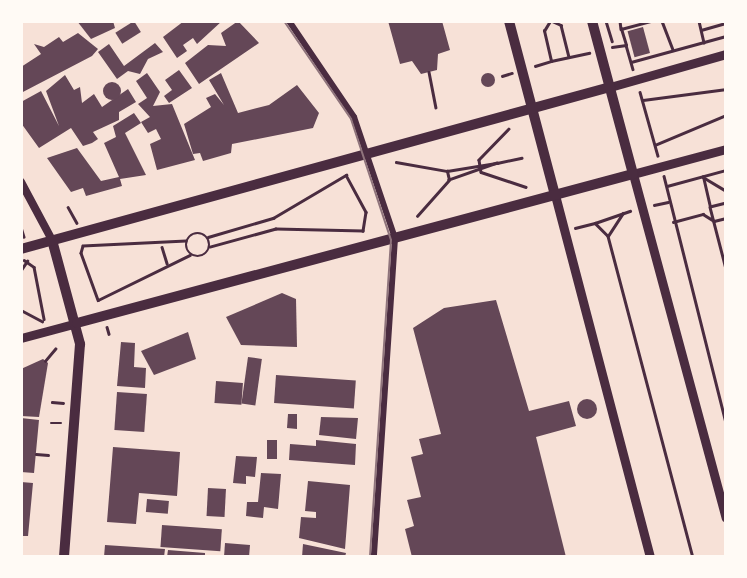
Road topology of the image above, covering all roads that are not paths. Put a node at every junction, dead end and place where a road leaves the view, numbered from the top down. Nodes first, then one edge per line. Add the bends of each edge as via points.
1 (289, 21) edge
2 (509, 21) edge
3 (592, 21) edge
4 (726, 54) edge
5 (610, 87) junction
6 (532, 108) junction
7 (726, 149) edge
8 (368, 152) junction
9 (633, 174) junction
10 (21, 182) edge
11 (555, 195) junction
12 (395, 238) junction
13 (52, 240) junction
14 (21, 249) edge
15 (76, 323) junction
16 (21, 338) edge
17 (726, 518) edge
18 (64, 557) edge
19 (374, 557) edge
20 (650, 557) edge

1 - 8 street via 348,106
2 - 6 main road
3 - 5 main road
4 - 5 main road
5 - 6 main road
5 - 9 main road
6 - 8 main road
6 - 11 main road
7 - 9 main road
8 - 12 street
8 - 13 main road
9 - 11 main road
9 - 17 main road
10 - 13 street
11 - 12 main road
11 - 20 main road
12 - 15 main road
12 - 19 street
13 - 14 main road
13 - 15 main road
15 - 16 main road
15 - 18 main road via 80,362

